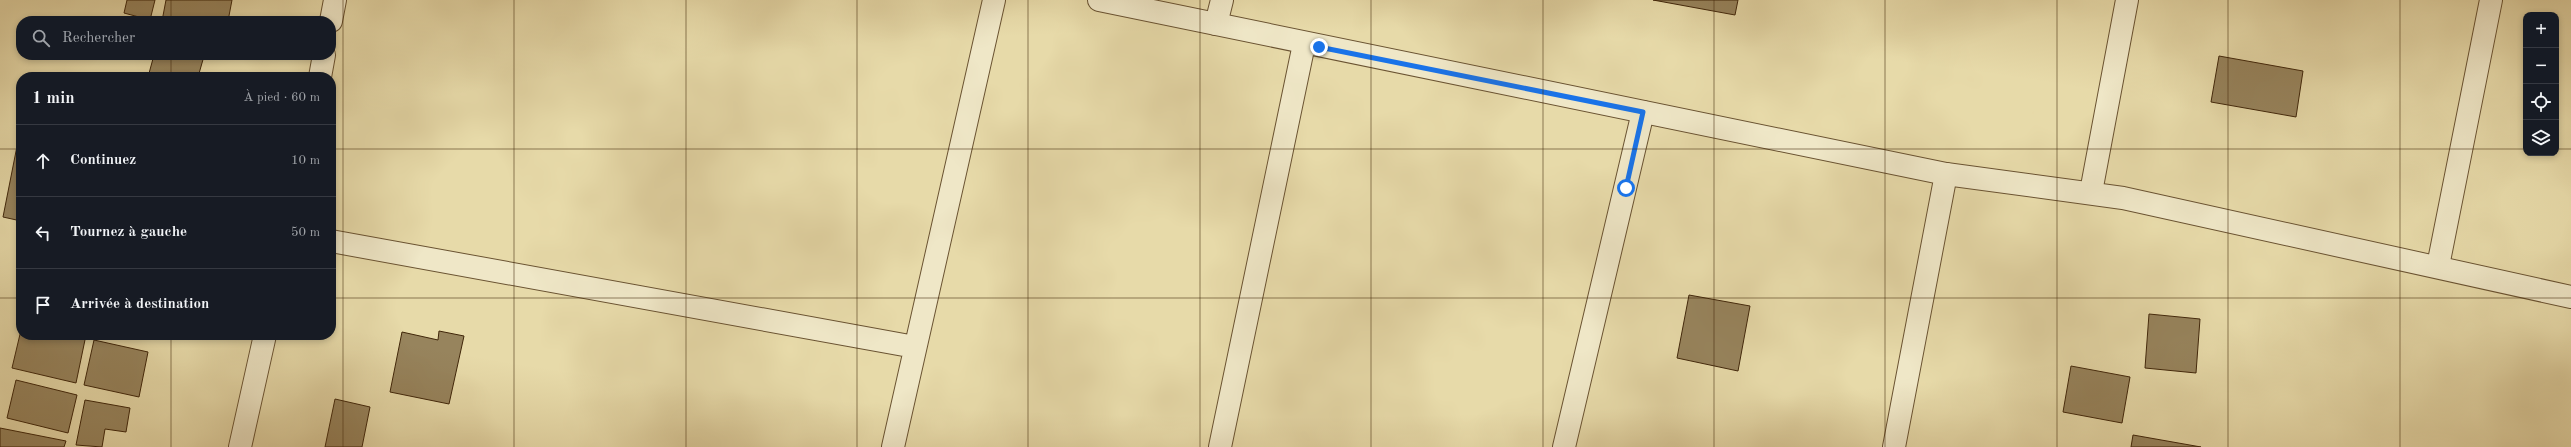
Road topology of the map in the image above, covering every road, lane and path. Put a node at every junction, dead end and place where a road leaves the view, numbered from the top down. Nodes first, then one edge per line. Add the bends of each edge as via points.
1 (335, 0) edge
2 (994, 0) edge
3 (1099, 0) edge
4 (1222, 0) edge
5 (2127, 0) edge
6 (2491, 0) edge
7 (332, 16) edge
8 (1216, 24) junction
9 (1304, 44) junction
10 (323, 60) edge
11 (321, 72) edge
12 (1643, 112) junction
13 (1946, 174) junction
14 (2091, 192) junction
15 (336, 242) edge
16 (2438, 266) junction
17 (2571, 296) edge
18 (264, 340) edge
19 (914, 347) junction
20 (240, 447) edge
21 (892, 447) edge
22 (1220, 447) edge
23 (1564, 447) edge
24 (1894, 447) edge

1 - 7 street
2 - 19 street
3 - 8 street
4 - 8 street
5 - 14 street
6 - 16 street
8 - 9 street
9 - 12 street
9 - 22 street
10 - 11 street
12 - 13 street
12 - 23 street
13 - 14 street
13 - 24 street
14 - 16 street
15 - 19 street
16 - 17 street
18 - 20 street
19 - 21 street

